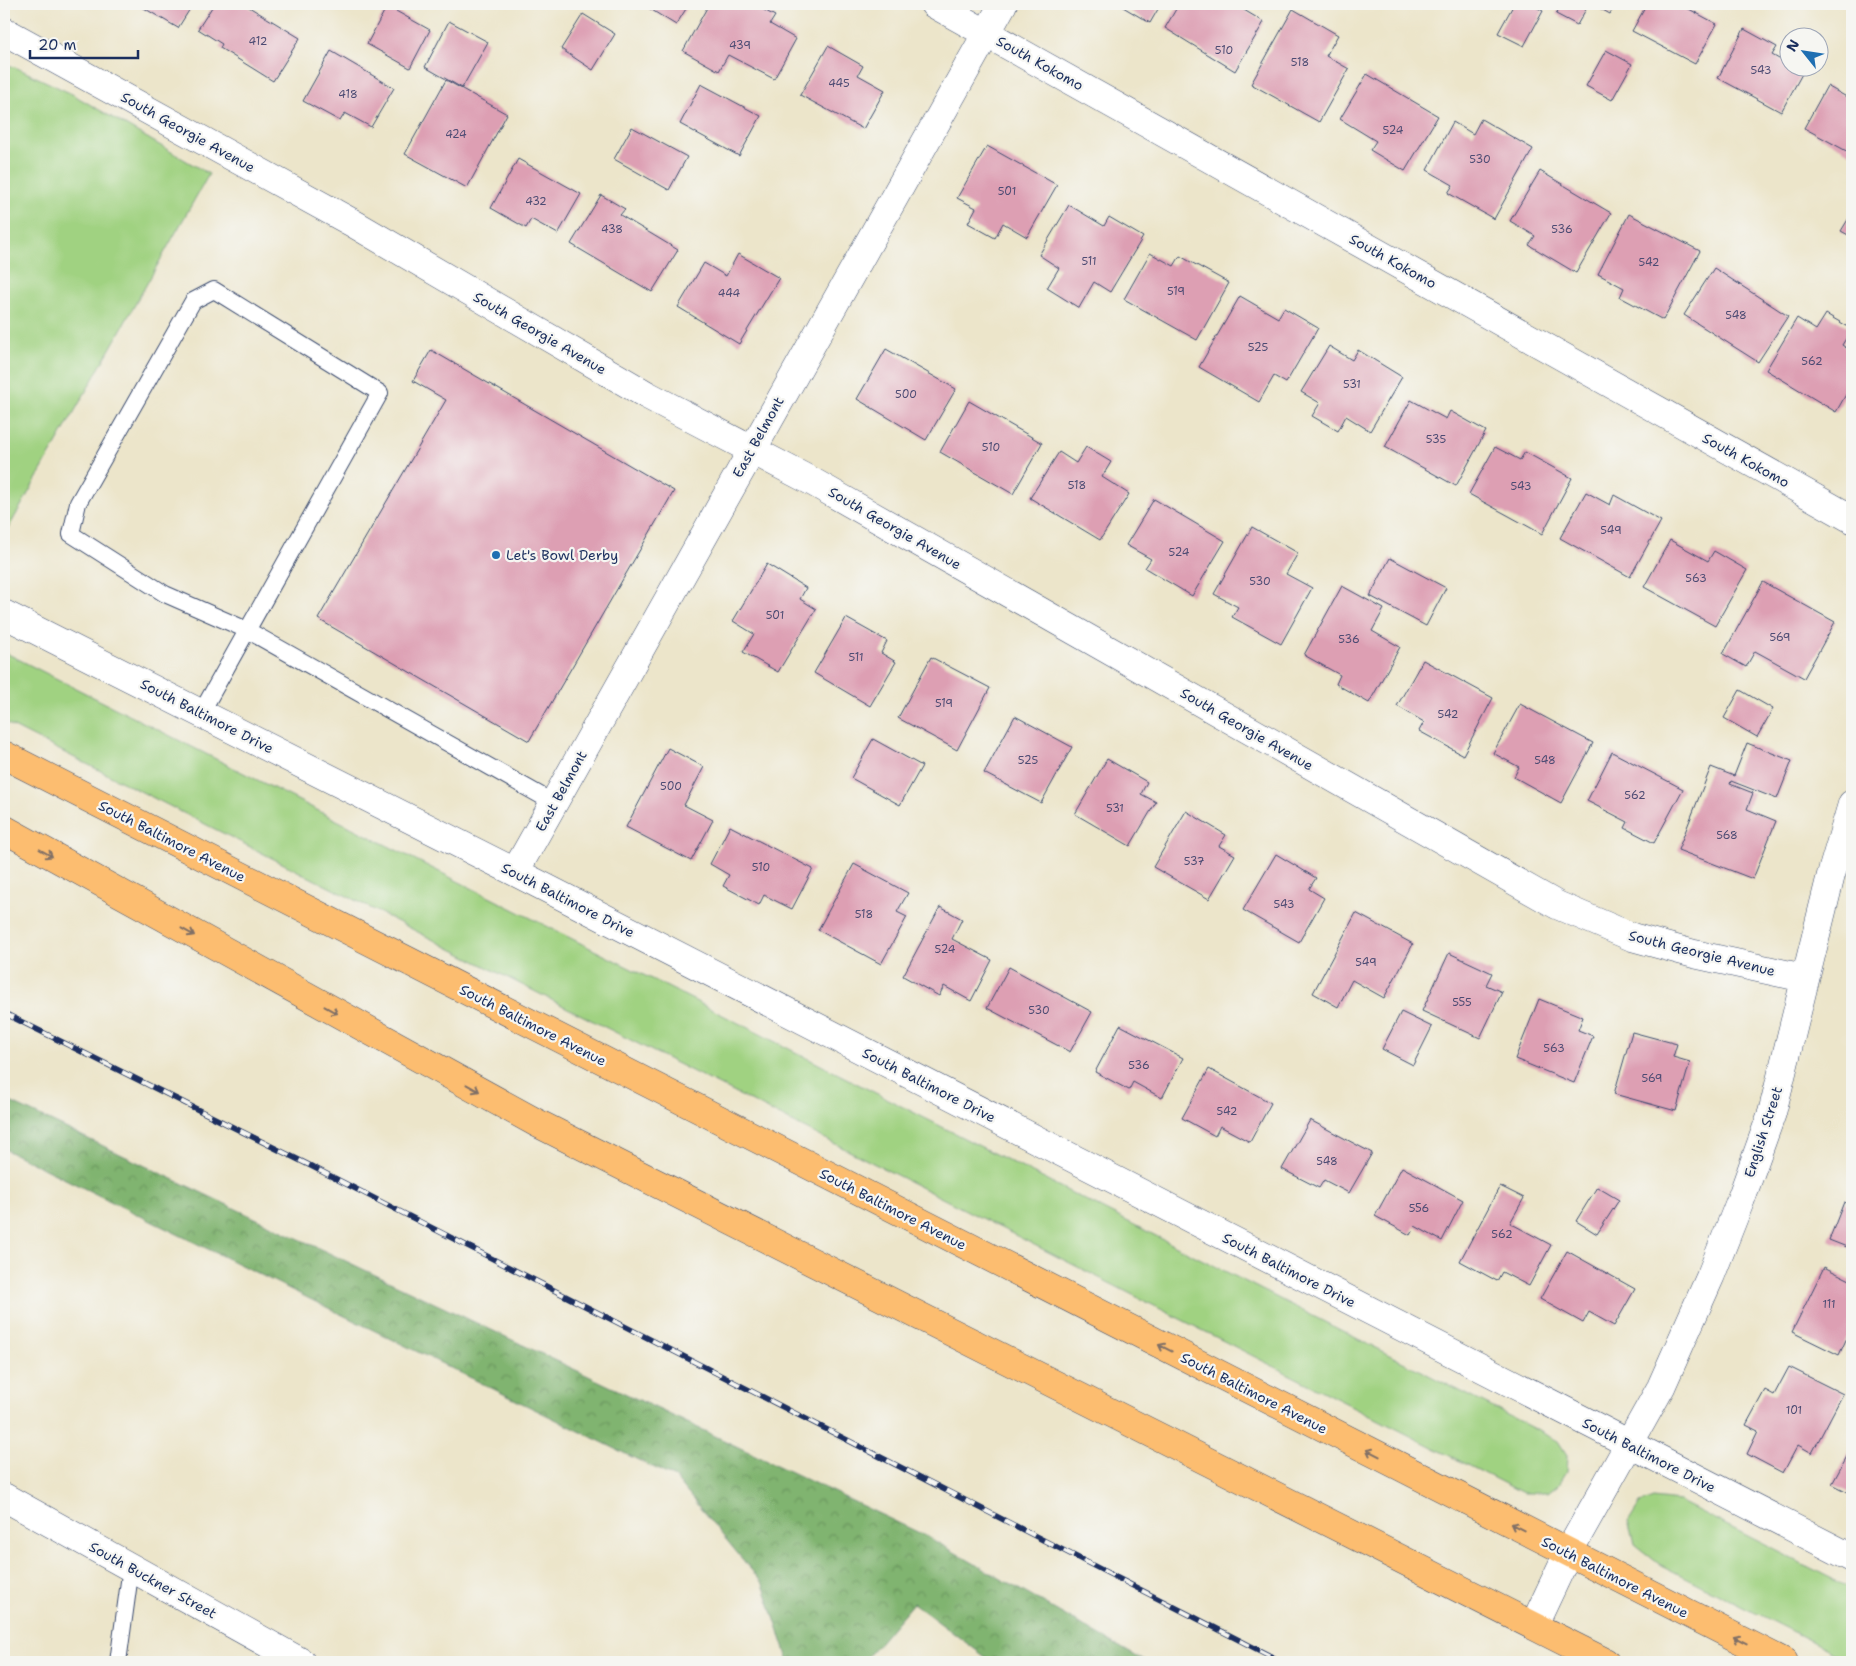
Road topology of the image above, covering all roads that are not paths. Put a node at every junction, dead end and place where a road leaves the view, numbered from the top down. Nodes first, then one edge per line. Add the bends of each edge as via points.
1 (934, 4) edge
2 (1003, 4) edge
3 (4, 31) edge
4 (987, 33) junction
5 (751, 450) junction
6 (1852, 519) edge
7 (4, 614) edge
8 (247, 630) junction
9 (201, 713) junction
10 (4, 755) edge
11 (554, 803) junction
12 (1852, 804) edge
13 (4, 829) edge
14 (515, 872) junction
15 (1804, 978) junction
16 (1629, 1445) junction
17 (4, 1497) edge
18 (1568, 1553) junction
19 (1852, 1558) edge
20 (130, 1568) junction
21 (1534, 1625) junction
22 (118, 1662) edge
23 (301, 1662) edge
24 (1606, 1662) edge
25 (1784, 1662) edge

1 - 4 street, South Kokomo
2 - 4 street, East Belmont
3 - 5 street, South Georgie Avenue via 351,222 648,395
4 - 5 street, East Belmont
4 - 6 street, South Kokomo
5 - 11 street, East Belmont
5 - 15 street, South Georgie Avenue via 838,496 1557,905 1632,937
7 - 9 street, South Baltimore Drive
8 - 8 lane via 380,393 214,290 193,301 78,503 71,534 165,594
8 - 9 lane
8 - 11 lane
9 - 14 street, South Baltimore Drive
18 -> 10 main road, South Baltimore Avenue
11 - 14 street, East Belmont
12 - 15 street, English Street
13 -> 21 main road via 537,1123
14 - 16 street, South Baltimore Drive
15 - 16 street, English Street via 1772,1112 1741,1199 1712,1275 1661,1387
16 - 18 street, English Street
16 - 19 street, South Baltimore Drive
17 - 20 street, South Buckner Street
18 - 21 street, English Street
25 -> 18 main road, South Baltimore Avenue
20 - 22 lane
20 - 23 street, South Buckner Street
21 - 24 main road

